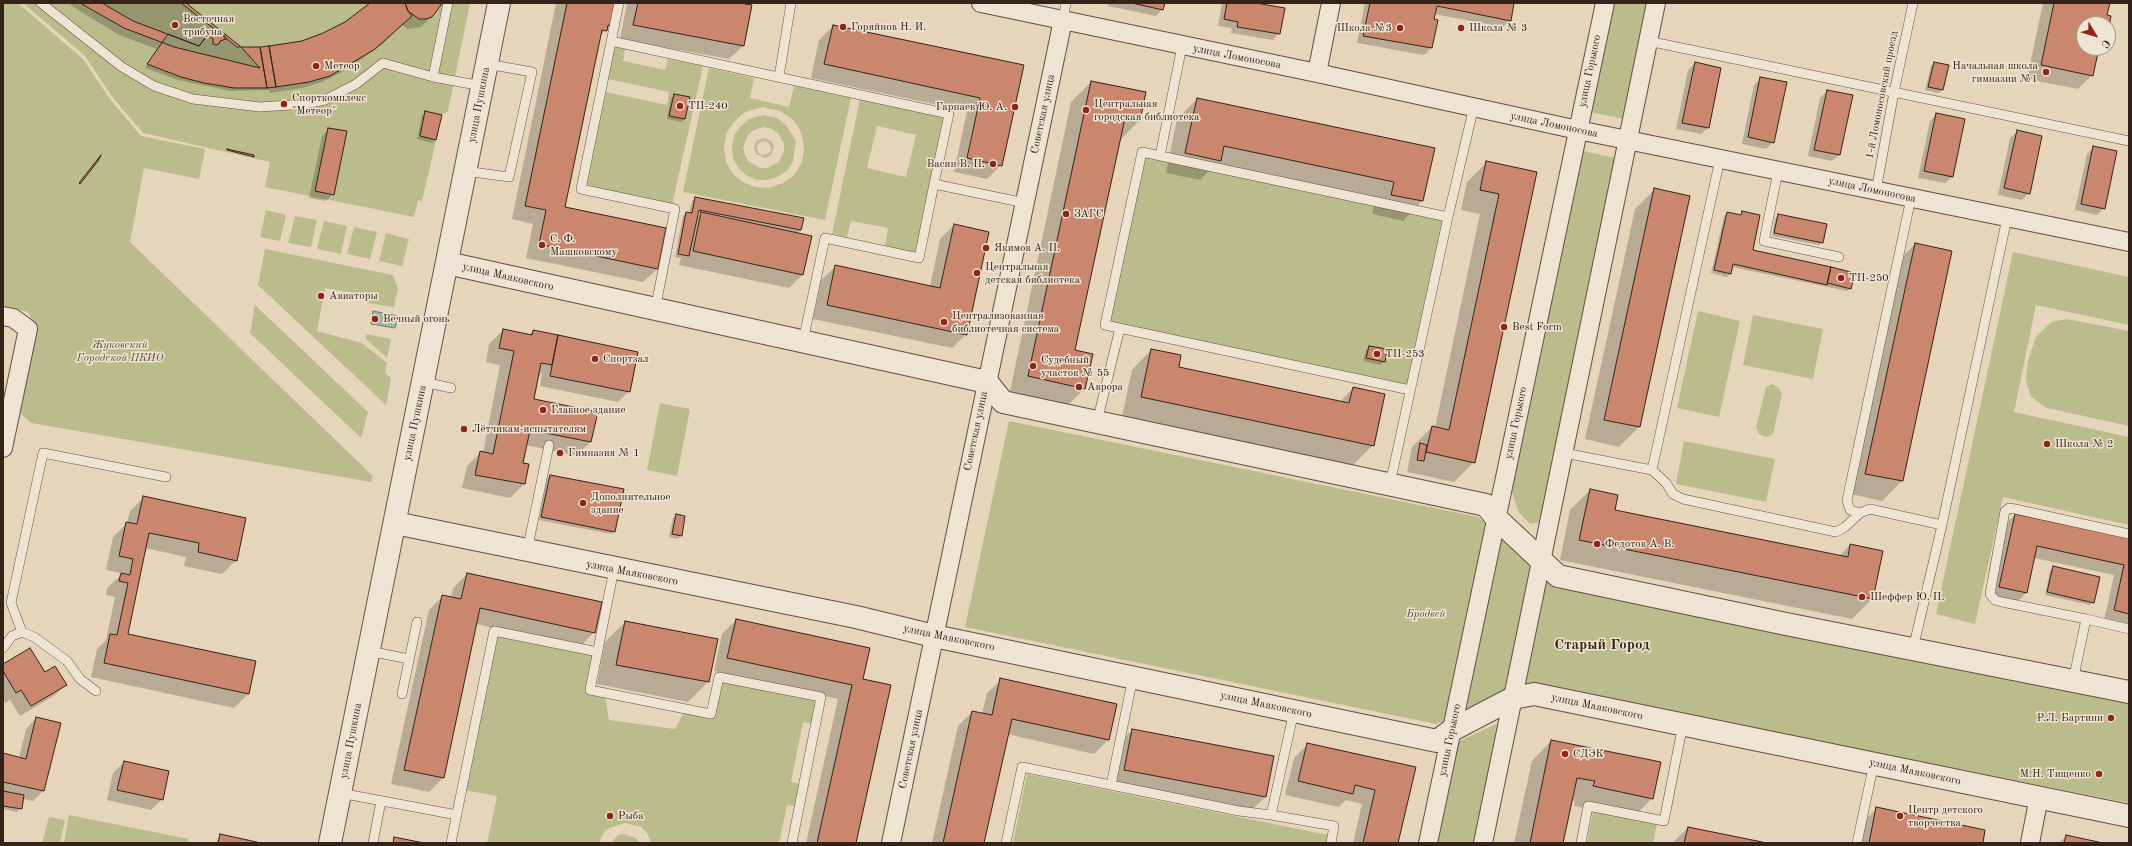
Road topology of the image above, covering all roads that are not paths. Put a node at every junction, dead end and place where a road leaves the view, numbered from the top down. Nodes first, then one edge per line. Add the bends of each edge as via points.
1 (41, 3) edge
2 (448, 3) edge
3 (499, 3) edge
4 (619, 3) edge
5 (790, 3) edge
6 (980, 3) edge
7 (1331, 3) edge
8 (1605, 3) edge
9 (1656, 3) edge
10 (1913, 3) edge
11 (1064, 12) edge
12 (611, 41) junction
13 (1648, 41) junction
14 (1182, 46) junction
15 (487, 64) junction
16 (1317, 73) junction
17 (433, 77) junction
18 (780, 77) junction
19 (482, 86) junction
20 (1894, 92) junction
21 (1474, 106) junction
22 (1578, 130) junction
23 (1628, 140) junction
24 (2129, 141) edge
25 (1160, 156) junction
26 (1720, 159) junction
27 (465, 171) junction
28 (1778, 171) junction
29 (934, 184) junction
30 (1876, 191) junction
31 (1911, 198) junction
32 (1025, 203) junction
33 (1448, 217) junction
34 (2007, 218) junction
35 (2129, 242) edge
36 (1839, 257) dead end
37 (447, 263) junction
38 (655, 310) junction
39 (3, 316) edge
40 (1120, 328) junction
41 (803, 341) junction
42 (424, 382) junction
43 (987, 382) junction
44 (451, 388) dead end
45 (1410, 390) junction
46 (1097, 422) junction
47 (549, 445) dead end
48 (3, 448) edge
49 (1564, 453) junction
50 (1652, 470) junction
51 (166, 477) dead end
52 (1390, 484) junction
53 (1860, 513) junction
54 (1496, 518) junction
55 (395, 523) junction
56 (1942, 525) junction
57 (2129, 534) edge
58 (527, 551) junction
59 (1541, 562) junction
60 (614, 569) junction
61 (2086, 619) junction
62 (417, 622) dead end
63 (2129, 629) edge
64 (22, 632) junction
65 (934, 636) junction
66 (3, 648) edge
67 (1913, 649) junction
68 (369, 650) junction
69 (598, 652) junction
70 (409, 659) junction
71 (1133, 677) junction
72 (2073, 681) junction
73 (96, 691) dead end
74 (2129, 692) edge
75 (402, 694) dead end
76 (1513, 698) junction
77 (1294, 711) junction
78 (1683, 724) junction
79 (1452, 730) junction
80 (1874, 763) junction
81 (1111, 786) junction
82 (340, 793) junction
83 (2039, 797) junction
84 (381, 801) junction
85 (1271, 814) junction
86 (457, 815) junction
87 (2129, 816) edge
88 (330, 843) edge
89 (373, 843) edge
90 (451, 843) edge
91 (792, 843) edge
92 (891, 843) edge
93 (1006, 843) edge
94 (1331, 843) edge
95 (1428, 843) edge
96 (1483, 843) edge
97 (1581, 843) edge
98 (1857, 843) edge
99 (2030, 843) edge

1 - 17 lane via 122,67 154,86 193,99 260,107 305,104 326,100 356,84 383,63
2 - 17 lane
3 - 15 street, улица Пушкина
4 - 12 lane
5 - 18 lane
6 - 11 street, улица Ломоносова
7 - 16 street
8 - 22 street, улица Горького
9 - 13 street
10 - 20 lane, 1-й Ломоносовский проезд
11 - 14 street, улица Ломоносова
11 - 32 street, Советская улица
12 - 18 lane
12 - 38 lane via 580,190 675,209
13 - 20 lane
13 - 23 street
14 - 16 street, улица Ломоносова
14 - 25 lane
15 - 19 street, улица Пушкина
15 - 27 lane via 532,72 509,177
16 - 21 street, улица Ломоносова
17 - 19 lane
18 - 29 lane via 949,114
19 - 27 street, улица Пушкина
20 - 24 lane
20 - 30 lane, 1-й Ломоносовский проезд
21 - 22 street, улица Ломоносова
21 - 33 lane
22 - 23 street, улица Ломоносова
22 - 54 street, улица Горького
23 - 26 street, улица Ломоносова
23 - 49 street
25 - 33 lane
25 - 40 lane via 1142,152 1105,325
26 - 28 street, улица Ломоносова
26 - 50 lane
27 - 37 street, улица Пушкина
28 - 30 street, улица Ломоносова
28 - 36 lane via 1764,241
29 - 32 lane
29 - 41 lane via 919,258 825,238
30 - 31 street, улица Ломоносова
31 - 34 street, улица Ломоносова
31 - 53 lane via 1847,500 1850,510
32 - 43 street, Советская улица
33 - 45 lane
34 - 35 street, улица Ломоносова
34 - 56 lane
37 - 38 street, улица Маяковского
37 - 42 street, улица Пушкина
38 - 41 street, улица Маяковского
39 - 48 street via 13,318 28,329
40 - 45 lane
40 - 46 lane
41 - 43 street, улица Маяковского
42 - 44 lane
42 - 55 street, улица Пушкина
43 - 46 street via 1003,402
43 - 65 street, Советская улица
45 - 52 lane
46 - 52 street
47 - 58 lane
49 - 50 lane
49 - 59 street
50 - 53 lane via 1673,494 1683,499 1828,531 1836,532 1845,527
51 - 64 lane via 44,453 10,603
52 - 54 street via 1486,505
53 - 56 lane via 1870,509
54 - 59 street
54 - 79 street, улица Горького
55 - 58 street, улица Маяковского
55 - 68 street, улица Пушкина
56 - 67 lane
57 - 61 lane via 2016,509 2009,508 2005,511 1990,594 1995,600 2002,602
58 - 60 street, улица Маяковского
59 - 67 street via 1558,576
59 - 76 street
60 - 65 street, улица Маяковского via 856,617
60 - 69 lane
61 - 63 lane
61 - 72 lane
62 - 70 lane
64 - 66 lane via 12,636
64 - 73 lane via 47,645 67,661 80,679
65 - 71 street, улица Маяковского
65 - 92 street, Советская улица
67 - 72 street
68 - 70 lane
68 - 82 street, улица Пушкина
69 - 86 lane via 494,631
69 - 91 lane via 590,690 711,714 719,677 821,697
70 - 75 lane
71 - 77 street, улица Маяковского
71 - 81 lane
72 - 74 street
76 - 78 street, улица Маяковского via 1534,694
76 - 79 street, улица Маяковского
76 - 96 street
77 - 79 street, улица Маяковского via 1437,741
77 - 85 lane
78 - 80 street, улица Маяковского
78 - 97 lane via 1664,821 1588,806
79 - 95 street, улица Горького
80 - 83 street, улица Маяковского
80 - 98 lane
81 - 85 lane via 1239,811
81 - 93 lane via 1022,767
82 - 84 lane
82 - 88 street, улица Пушкина
83 - 87 street, улица Маяковского
83 - 99 street
84 - 86 lane
84 - 89 lane
85 - 94 lane via 1334,826
86 - 90 lane

